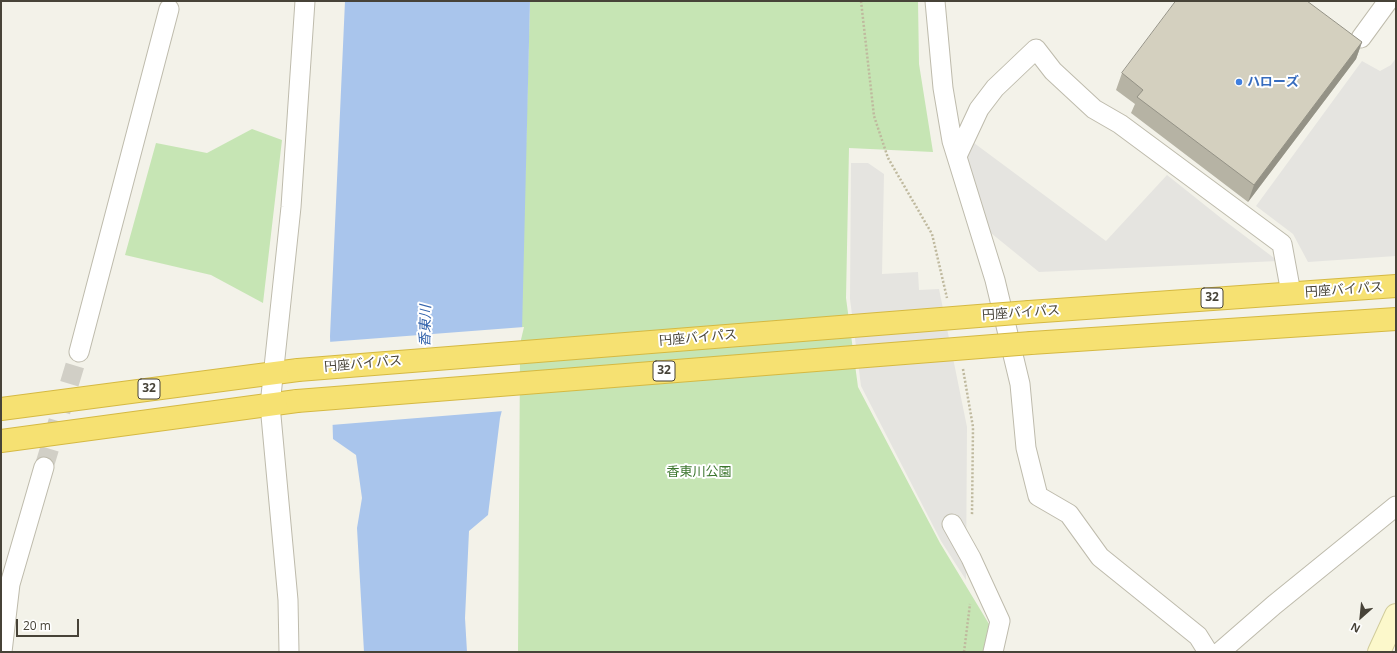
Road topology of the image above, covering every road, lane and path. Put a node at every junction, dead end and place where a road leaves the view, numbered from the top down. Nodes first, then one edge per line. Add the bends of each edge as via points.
1 (304, 1) edge
2 (935, 1) edge
3 (1388, 1) edge
4 (169, 9) dead end
5 (1361, 38) dead end
6 (956, 156) junction
7 (1396, 286) edge
8 (1291, 293) junction
9 (1396, 320) edge
10 (79, 352) tunnel mouth
11 (273, 372) junction
12 (270, 405) junction
13 (1, 409) edge
14 (1, 441) edge
15 (44, 466) tunnel mouth
16 (1396, 506) edge
17 (952, 524) dead end
18 (1396, 615) edge
19 (2, 643) edge
20 (288, 652) edge
21 (993, 652) edge
22 (1208, 652) edge
23 (1220, 652) edge
24 (1379, 652) edge

1 - 11 street via 291,207
2 - 6 street via 943,88
3 - 5 street
4 - 10 street
6 - 8 street via 979,109 995,88 1036,49 1053,71 1094,109 1120,124 1282,244
6 - 22 street via 995,280 1017,369 1026,448 1038,496 1070,514 1100,557 1198,636
7 - 8 highway, 円座バイパス / 32
8 - 11 highway, 円座バイパス / 32, bridge
9 - 12 highway, 32, bridge via 1031,343
11 - 12 street
11 - 13 highway, 円座バイパス / 32
12 - 14 highway, 32
12 - 20 street via 288,600
15 - 19 street via 10,584
16 - 23 street
17 - 21 street via 1000,621
18 - 24 main road

